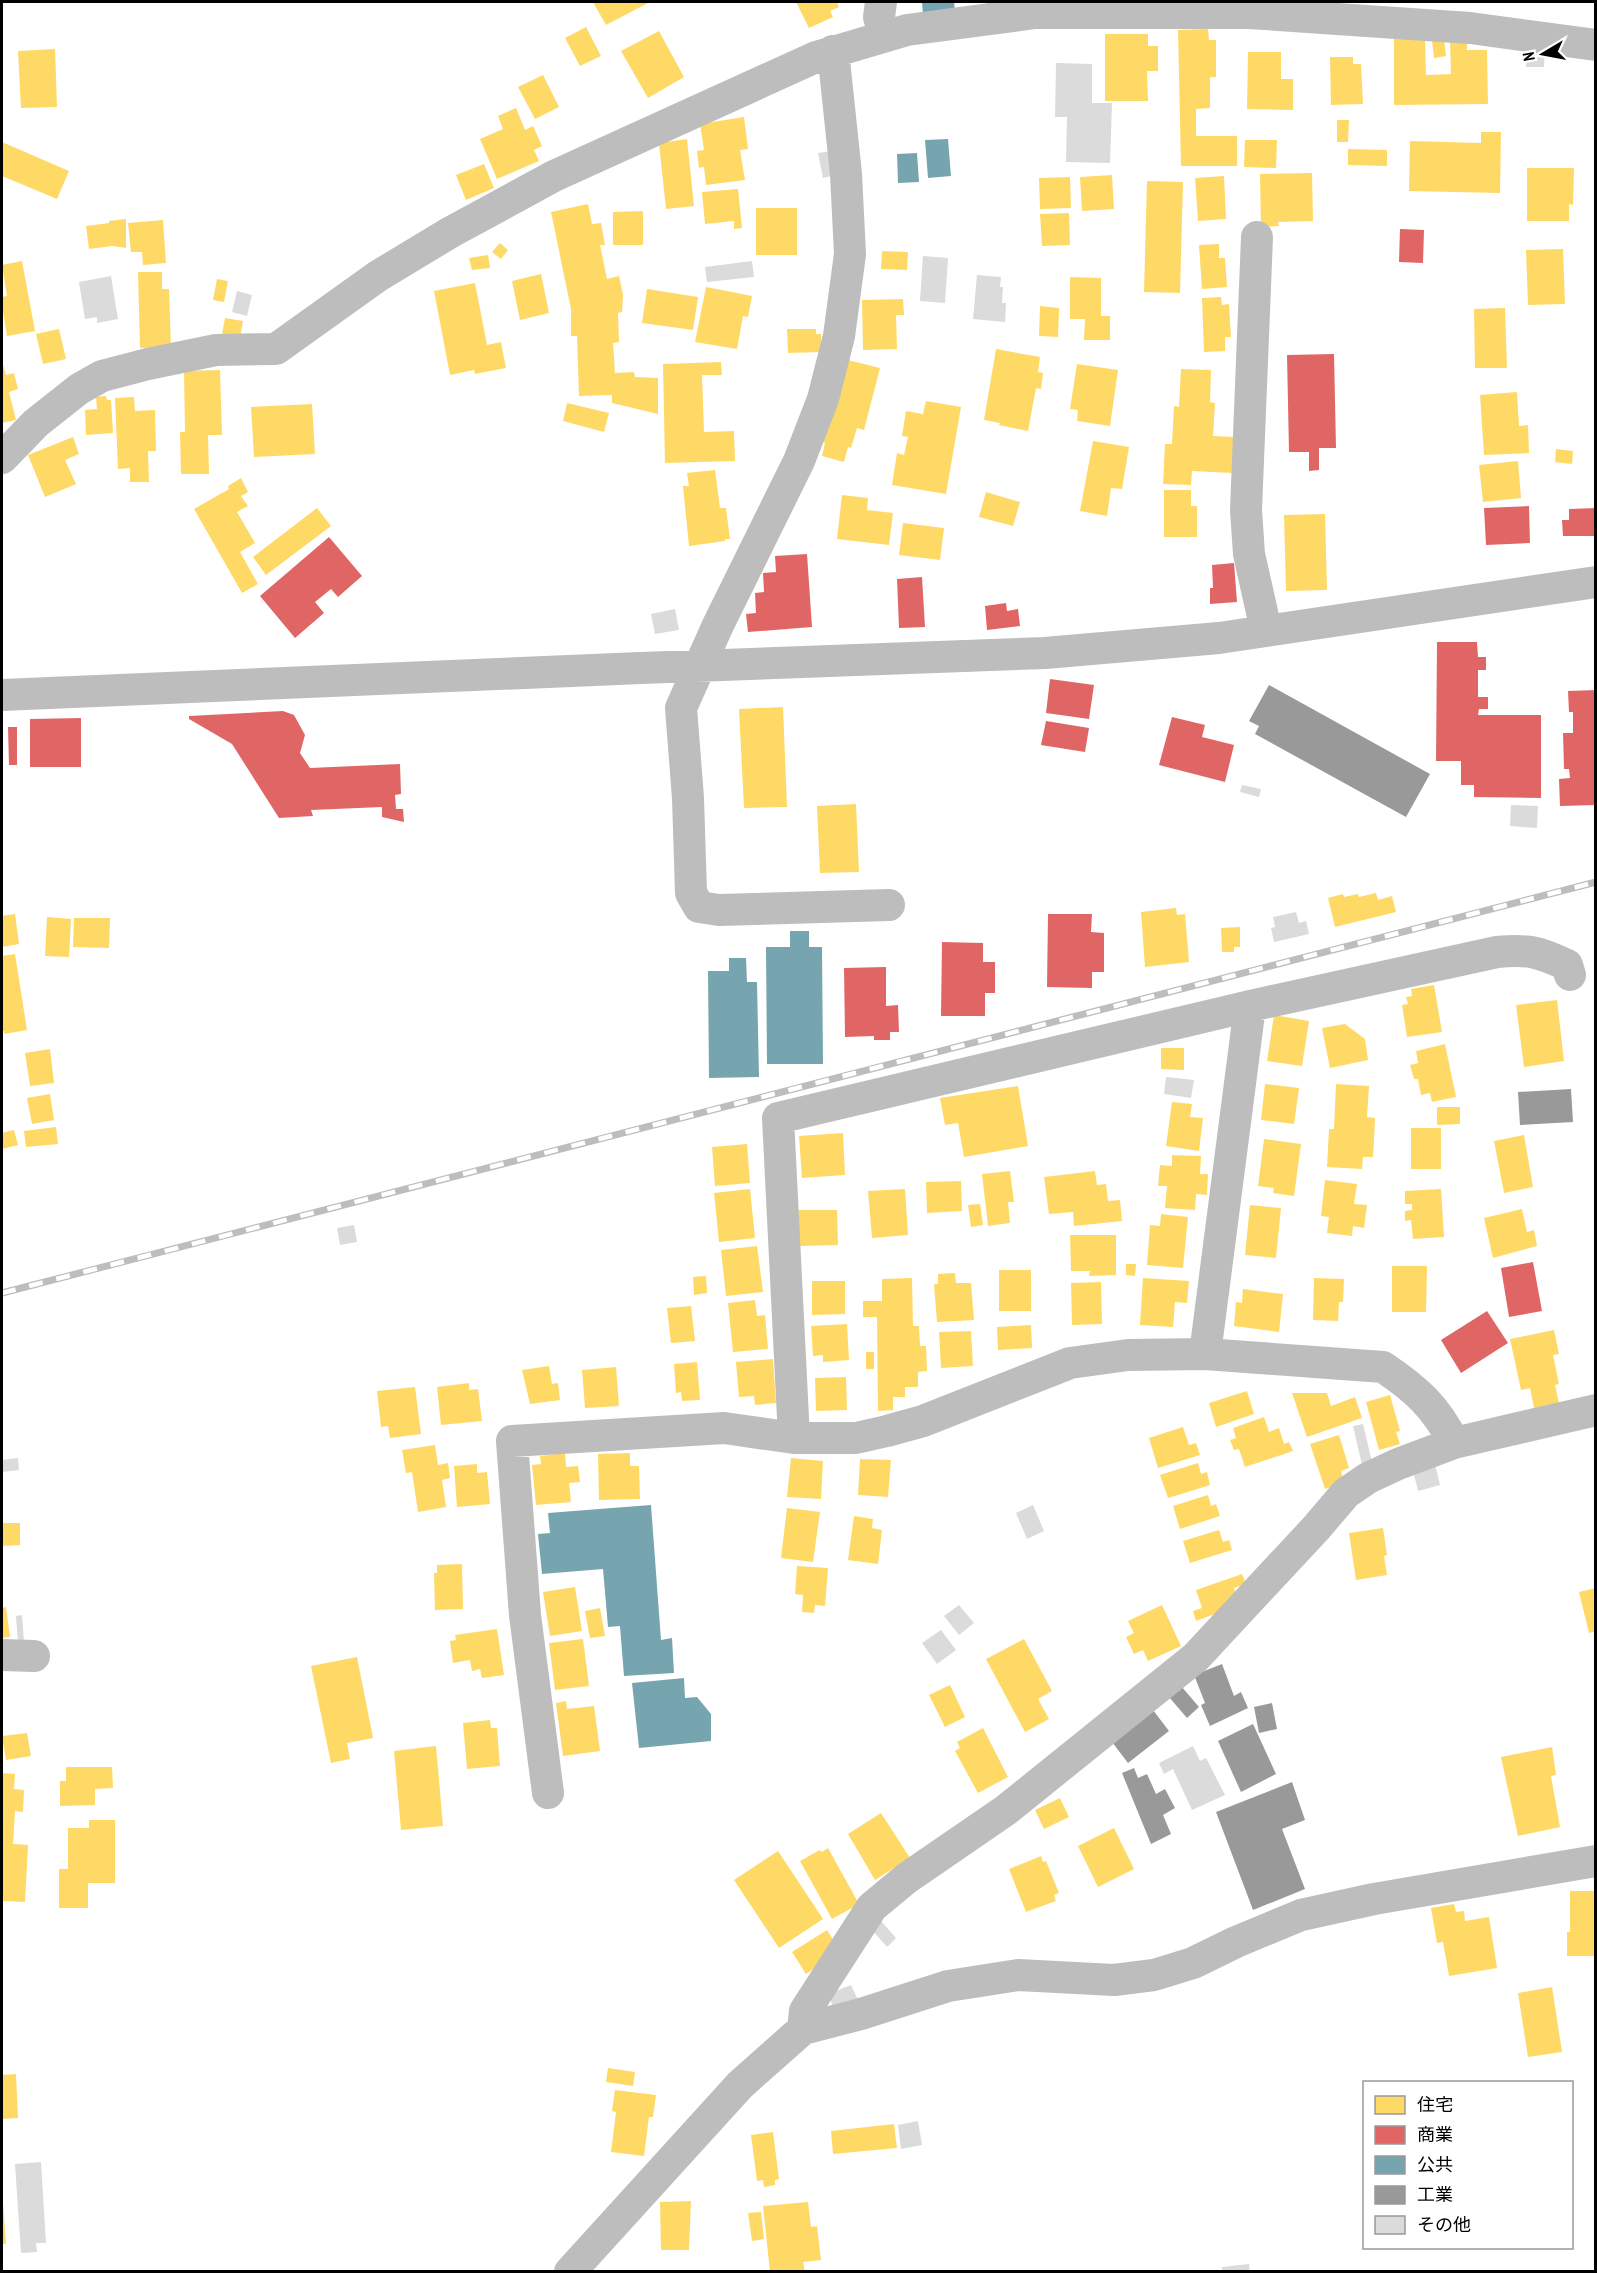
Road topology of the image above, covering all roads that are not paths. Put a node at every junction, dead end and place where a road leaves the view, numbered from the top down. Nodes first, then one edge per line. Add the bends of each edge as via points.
1 (881, 2) edge
2 (884, 36) junction
3 (1596, 45) edge
4 (833, 51) junction
5 (1257, 237) dead end
6 (2, 458) edge
7 (1596, 582) edge
8 (1266, 630) junction
9 (700, 666) junction
10 (2, 695) edge
11 (889, 905) dead end
12 (1570, 975) dead end
13 (1250, 1006) junction
14 (1204, 1354) junction
15 (1596, 1410) edge
16 (794, 1438) junction
17 (1454, 1443) junction
18 (2, 1655) edge
19 (34, 1656) dead end
20 (548, 1793) dead end
21 (1596, 1861) edge
22 (802, 2029) junction
23 (570, 2271) edge

1 - 2 street via 879,17
2 - 3 street via 1035,13 1249,13 1470,28
2 - 4 street
4 - 6 street via 533,187 378,276 276,349 216,350 102,376 36,423
4 - 9 street via 850,254 839,336 823,399 799,461
5 - 8 street via 1246,510 1249,554
7 - 8 street
8 - 9 street via 1045,653
9 - 10 street
9 - 11 street via 681,708 692,894 699,907 719,910
12 - 13 street via 1567,965 1542,953 1497,952
13 - 14 street
13 - 16 street via 778,1118
14 - 16 street via 1128,1355 1070,1363 923,1421 887,1431 856,1438
14 - 17 street via 1383,1367 1428,1402
15 - 17 street
16 - 20 street via 724,1428 512,1441 525,1615
17 - 22 street via 1368,1478 1346,1492 1196,1657 1006,1810 872,1907 805,2012
18 - 19 street
21 - 22 street via 1301,1915 1193,1963 1154,1975 1114,1980 1018,1975 948,1986
22 - 23 street via 740,2085

